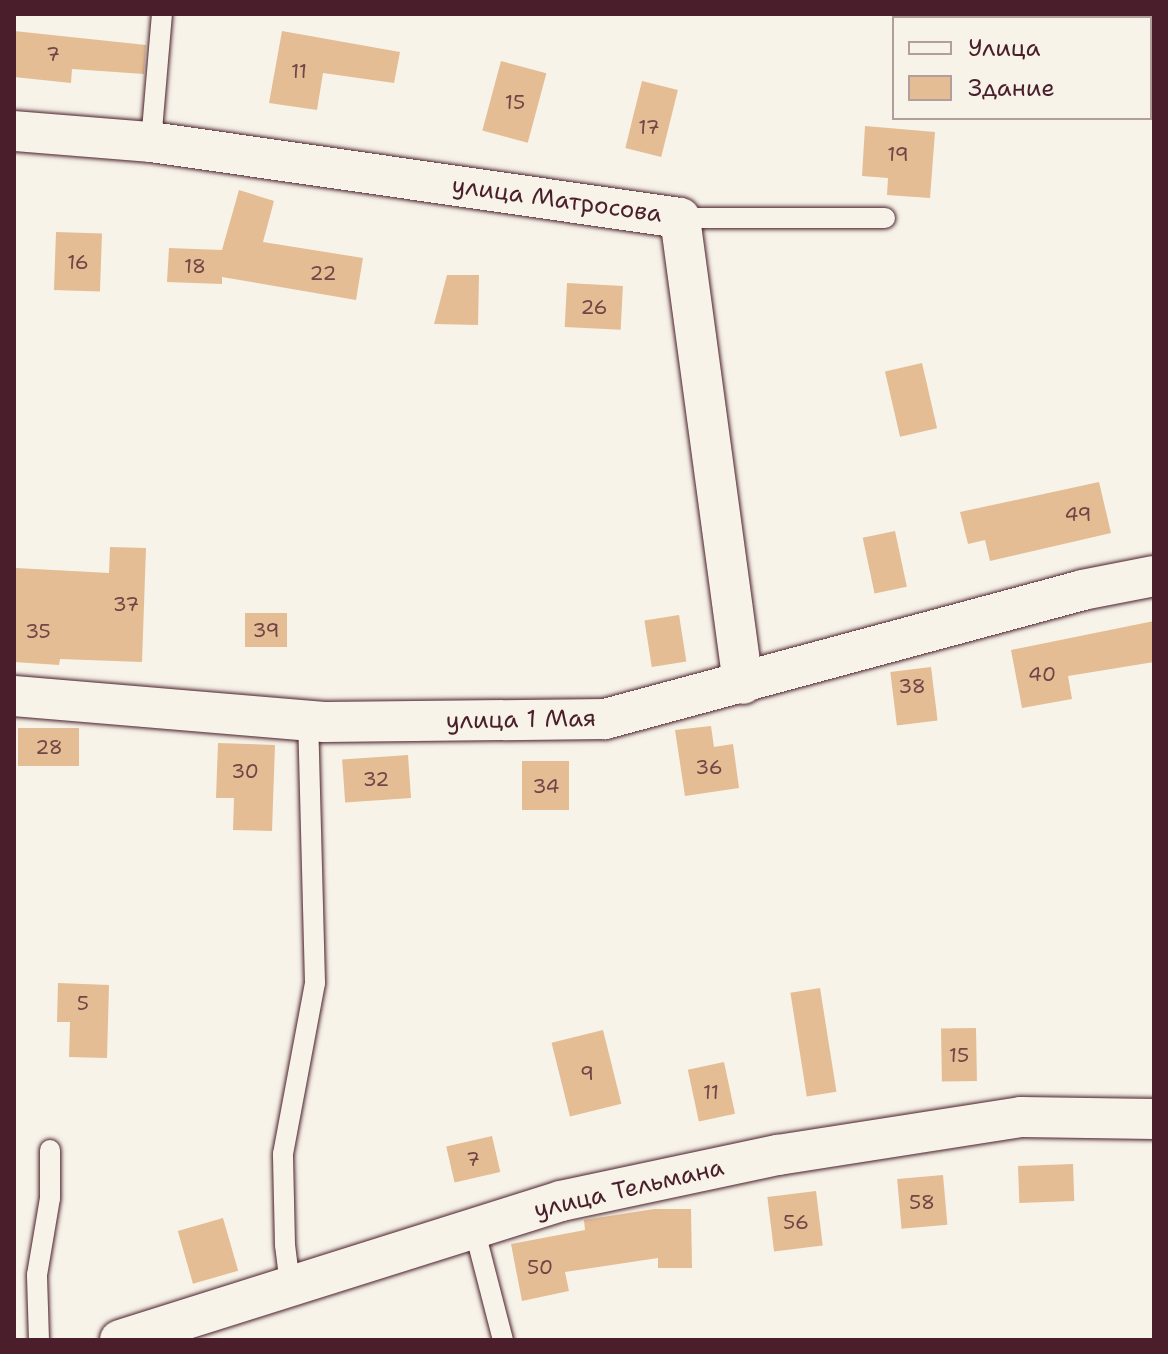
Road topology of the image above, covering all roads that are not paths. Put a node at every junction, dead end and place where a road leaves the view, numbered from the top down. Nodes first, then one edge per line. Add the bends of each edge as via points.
1 (162, 14) edge
2 (14, 131) edge
3 (151, 142) junction
4 (680, 218) junction
5 (885, 218) dead end
6 (1154, 576) edge
7 (743, 684) junction
8 (14, 696) edge
9 (308, 721) junction
10 (1154, 1119) edge
11 (50, 1150) dead end
12 (474, 1228) junction
13 (290, 1285) junction
14 (39, 1340) edge
15 (120, 1340) edge
16 (503, 1340) edge

1 - 3 lane
2 - 3 street, улица Матросова
3 - 4 street, улица Матросова
4 - 5 lane
4 - 7 street, улица Матросова
6 - 7 street, улица 1 Мая via 1082,590
7 - 9 street, улица 1 Мая via 605,719
8 - 9 street, улица 1 Мая
9 - 13 lane via 315,983 283,1154
10 - 12 street, улица Тельмана via 1021,1117 778,1155 561,1201
11 - 14 lane via 50,1198 37,1275
12 - 13 street, улица Тельмана
12 - 16 lane
13 - 15 street, улица Тельмана

